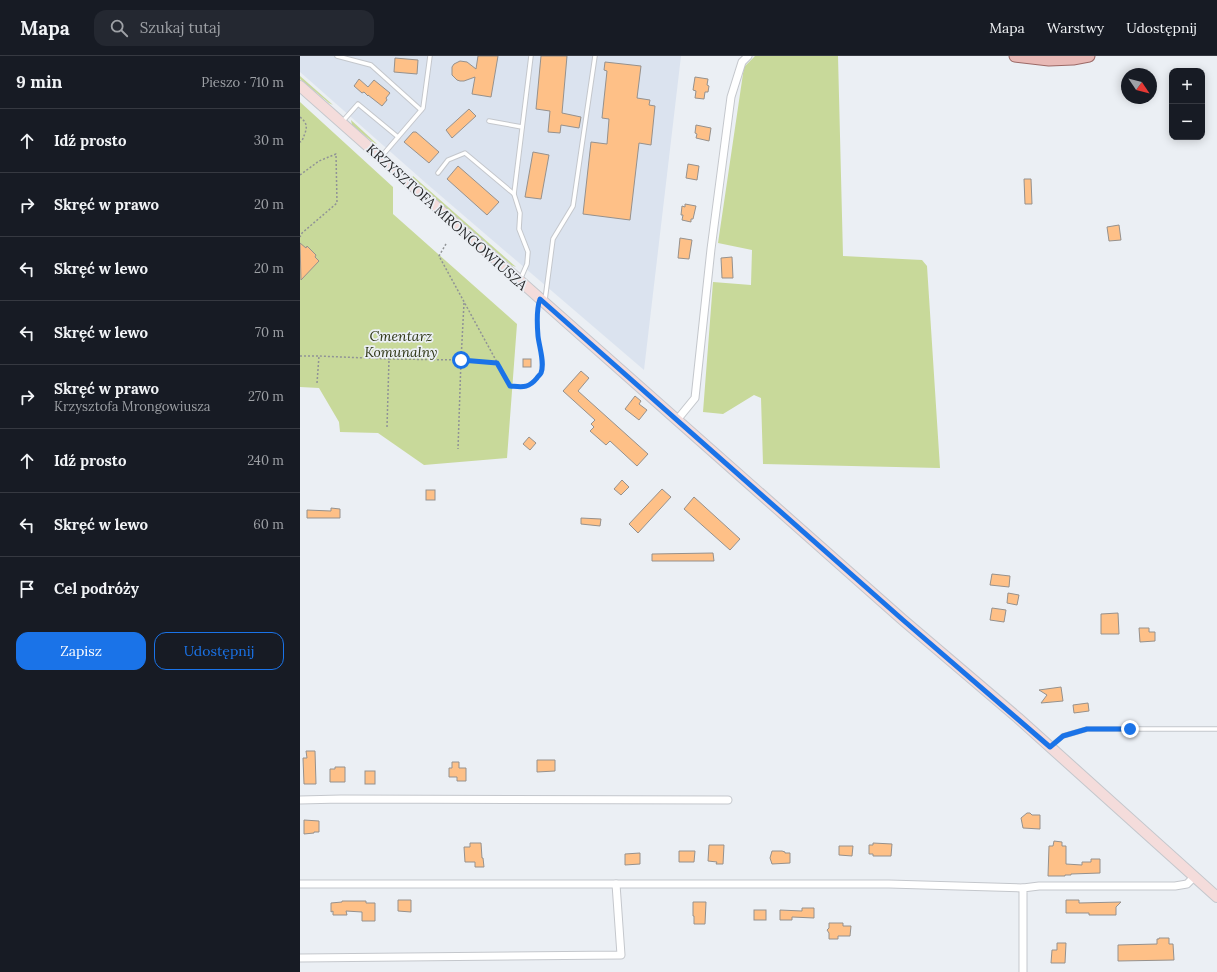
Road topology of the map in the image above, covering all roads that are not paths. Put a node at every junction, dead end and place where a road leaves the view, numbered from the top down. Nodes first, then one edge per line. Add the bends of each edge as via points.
1 (337, 56) edge
2 (430, 56) edge
3 (531, 56) edge
4 (596, 56) edge
5 (748, 56) edge
6 (1023, 56) edge
7 (1089, 56) edge
8 (300, 86) edge
9 (421, 110) junction
10 (489, 121) dead end
11 (341, 123) junction
12 (522, 127) junction
13 (398, 137) junction
14 (380, 158) junction
15 (438, 173) dead end
16 (514, 194) junction
17 (519, 281) junction
18 (542, 301) junction
19 (677, 420) junction
20 (1217, 729) edge
21 (1050, 747) junction
22 (300, 800) edge
23 (728, 800) dead end
24 (1194, 877) junction
25 (300, 884) edge
26 (616, 884) junction
27 (1023, 888) junction
28 (1217, 897) edge
29 (300, 958) edge
30 (1024, 972) edge

1 - 9 lane via 371,65
2 - 9 lane
3 - 12 lane
4 - 18 lane via 573,206 553,239
5 - 19 street via 742,62 732,97 711,249 695,398
6 - 7 main road via 1049,60
8 - 11 main road, KRZYSZTOFA MRONGOWIUSZA
9 - 13 lane
10 - 12 lane
11 - 13 lane via 358,104
11 - 14 main road, KRZYSZTOFA MRONGOWIUSZA
12 - 16 lane
13 - 14 lane
14 - 17 main road, KRZYSZTOFA MRONGOWIUSZA
15 - 16 lane via 448,160 464,153
16 - 17 lane via 520,214 519,229 528,252 527,264
17 - 18 main road, KRZYSZTOFA MRONGOWIUSZA
18 - 19 main road, KRZYSZTOFA MRONGOWIUSZA
19 - 21 main road, KRZYSZTOFA MRONGOWIUSZA
20 - 21 lane via 1087,729 1063,736
21 - 24 main road, KRZYSZTOFA MRONGOWIUSZA
22 - 23 street
24 - 27 street via 1187,884 1175,886
24 - 28 main road, KRZYSZTOFA MRONGOWIUSZA
25 - 26 street
26 - 27 street via 889,884
26 - 29 street via 621,955
27 - 30 street

